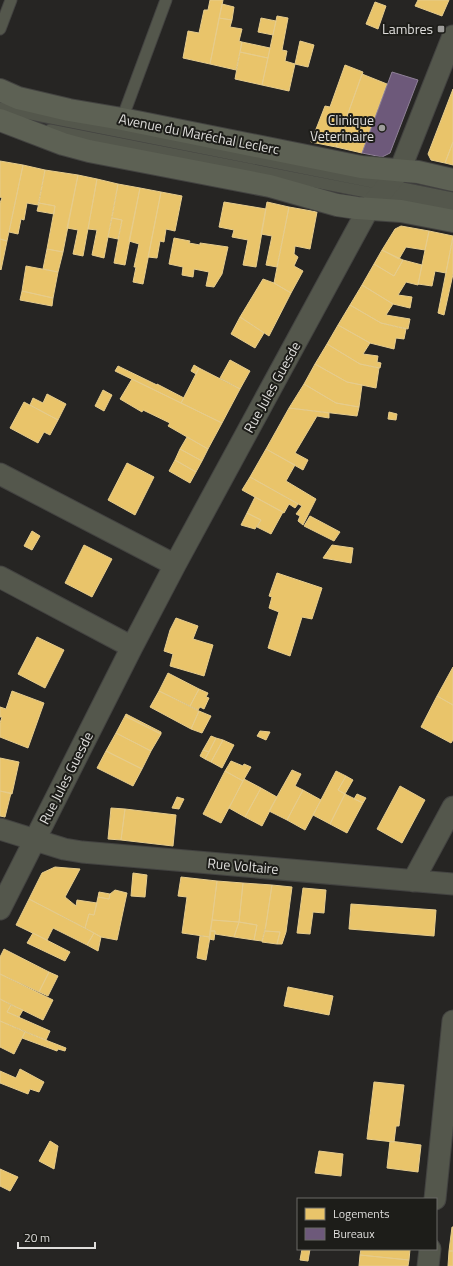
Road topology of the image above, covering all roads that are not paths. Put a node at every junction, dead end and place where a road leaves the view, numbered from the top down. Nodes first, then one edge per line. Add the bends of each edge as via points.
1 (11, 0) edge
2 (166, 0) edge
3 (0, 29) edge
4 (453, 36) edge
5 (0, 90) edge
6 (0, 108) edge
7 (122, 119) junction
8 (0, 120) edge
9 (453, 180) edge
10 (385, 190) junction
11 (453, 198) edge
12 (453, 209) edge
13 (453, 221) edge
14 (0, 474) edge
15 (175, 565) junction
16 (0, 577) edge
17 (132, 647) junction
18 (453, 807) edge
19 (0, 829) edge
20 (34, 840) junction
21 (413, 881) junction
22 (453, 884) edge
23 (0, 909) edge
24 (453, 1021) edge
25 (435, 1198) edge
26 (430, 1250) edge
27 (428, 1266) edge

1 - 3 lane
2 - 7 lane
4 - 10 street, Rue Jules Guesde
5 - 7 main road, Avenue du Maréchal Leclerc via 45,105
6 - 10 lane via 271,161
7 - 10 main road, Avenue du Maréchal Leclerc via 361,167
8 - 10 main road via 89,151 277,188 337,205
9 - 10 main road via 428,174
10 - 11 lane
10 - 12 lane
10 - 13 main road via 401,211
10 - 15 street, Rue Jules Guesde
14 - 15 street
15 - 17 street, Rue Jules Guesde
16 - 17 street
17 - 20 street, Rue Jules Guesde
18 - 21 street
19 - 20 street, Rue Voltaire
20 - 21 street, Rue Voltaire via 82,852
20 - 23 street, Rue Jules Guesde
21 - 22 street, Rue Voltaire
24 - 25 street
26 - 27 street

